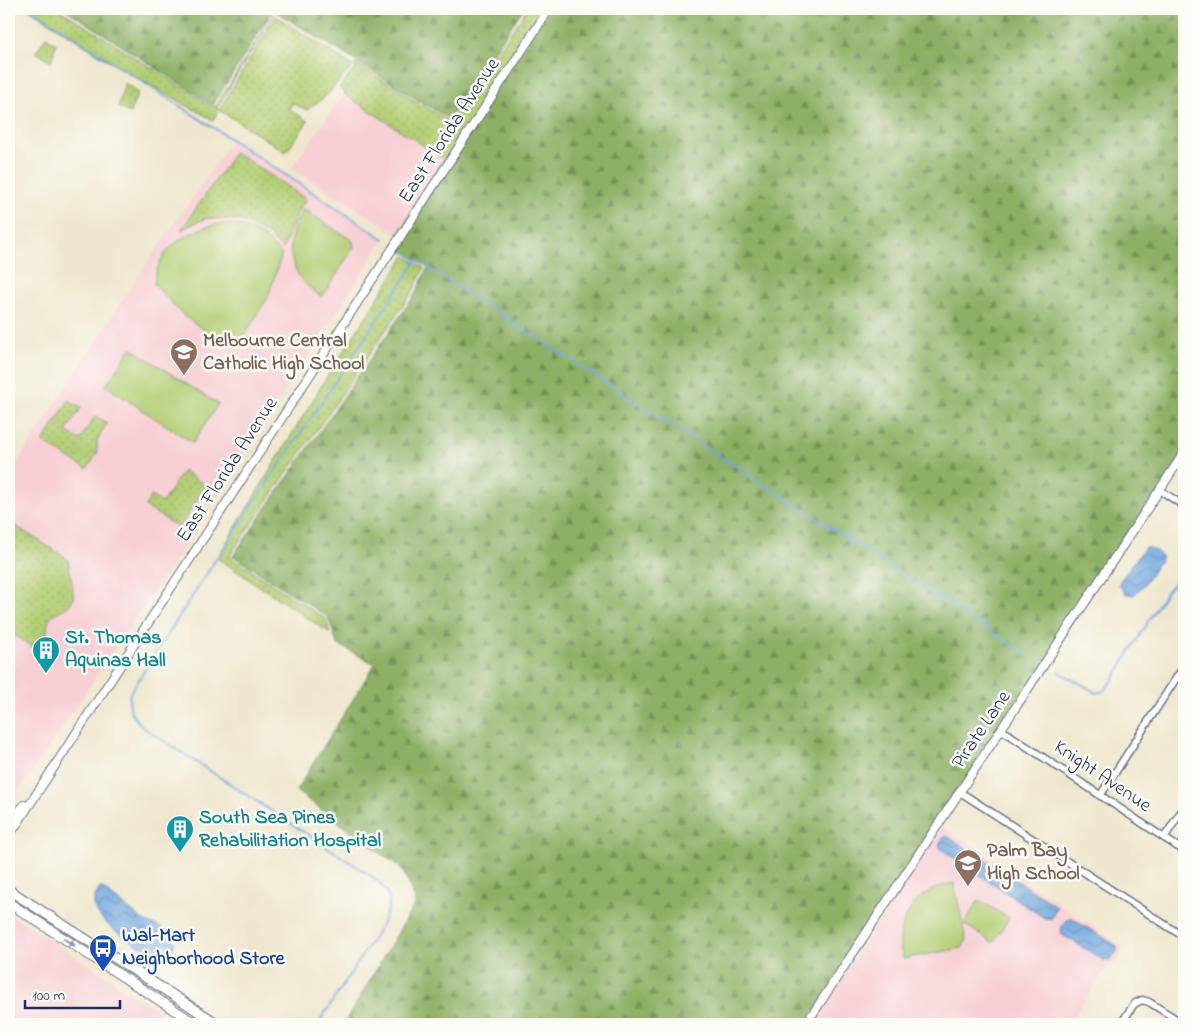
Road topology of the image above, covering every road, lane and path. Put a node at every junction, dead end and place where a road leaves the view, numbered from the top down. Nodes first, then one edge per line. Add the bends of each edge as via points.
1 (549, 9) edge
2 (1184, 453) edge
3 (1160, 490) junction
4 (1184, 506) edge
5 (1184, 666) edge
6 (1002, 730) junction
7 (49, 774) junction
8 (960, 792) junction
9 (1100, 796) junction
10 (1184, 807) edge
11 (9, 825) edge
12 (9, 836) edge
13 (1164, 838) junction
14 (1184, 851) edge
15 (9, 890) edge
16 (9, 903) edge
17 (1181, 934) edge
18 (196, 1024) edge
19 (218, 1024) edge
20 (806, 1024) edge
21 (1120, 1024) edge
22 (1184, 1024) edge

1 - 7 street, East Florida Avenue
2 - 3 street, Pirate Lane
3 - 4 street
3 - 6 street, Pirate Lane
5 - 9 street
6 - 8 street, Pirate Lane
6 - 9 street, Knight Avenue
7 - 11 street, East Florida Avenue
7 - 12 street, East Florida Avenue
8 - 17 street
8 - 20 street, Pirate Lane
9 - 13 street, Knight Avenue
10 - 13 street
13 - 14 street, Knight Avenue
15 - 19 main road
16 -> 18 main road
21 - 22 street via 1134,1004 1142,1000

